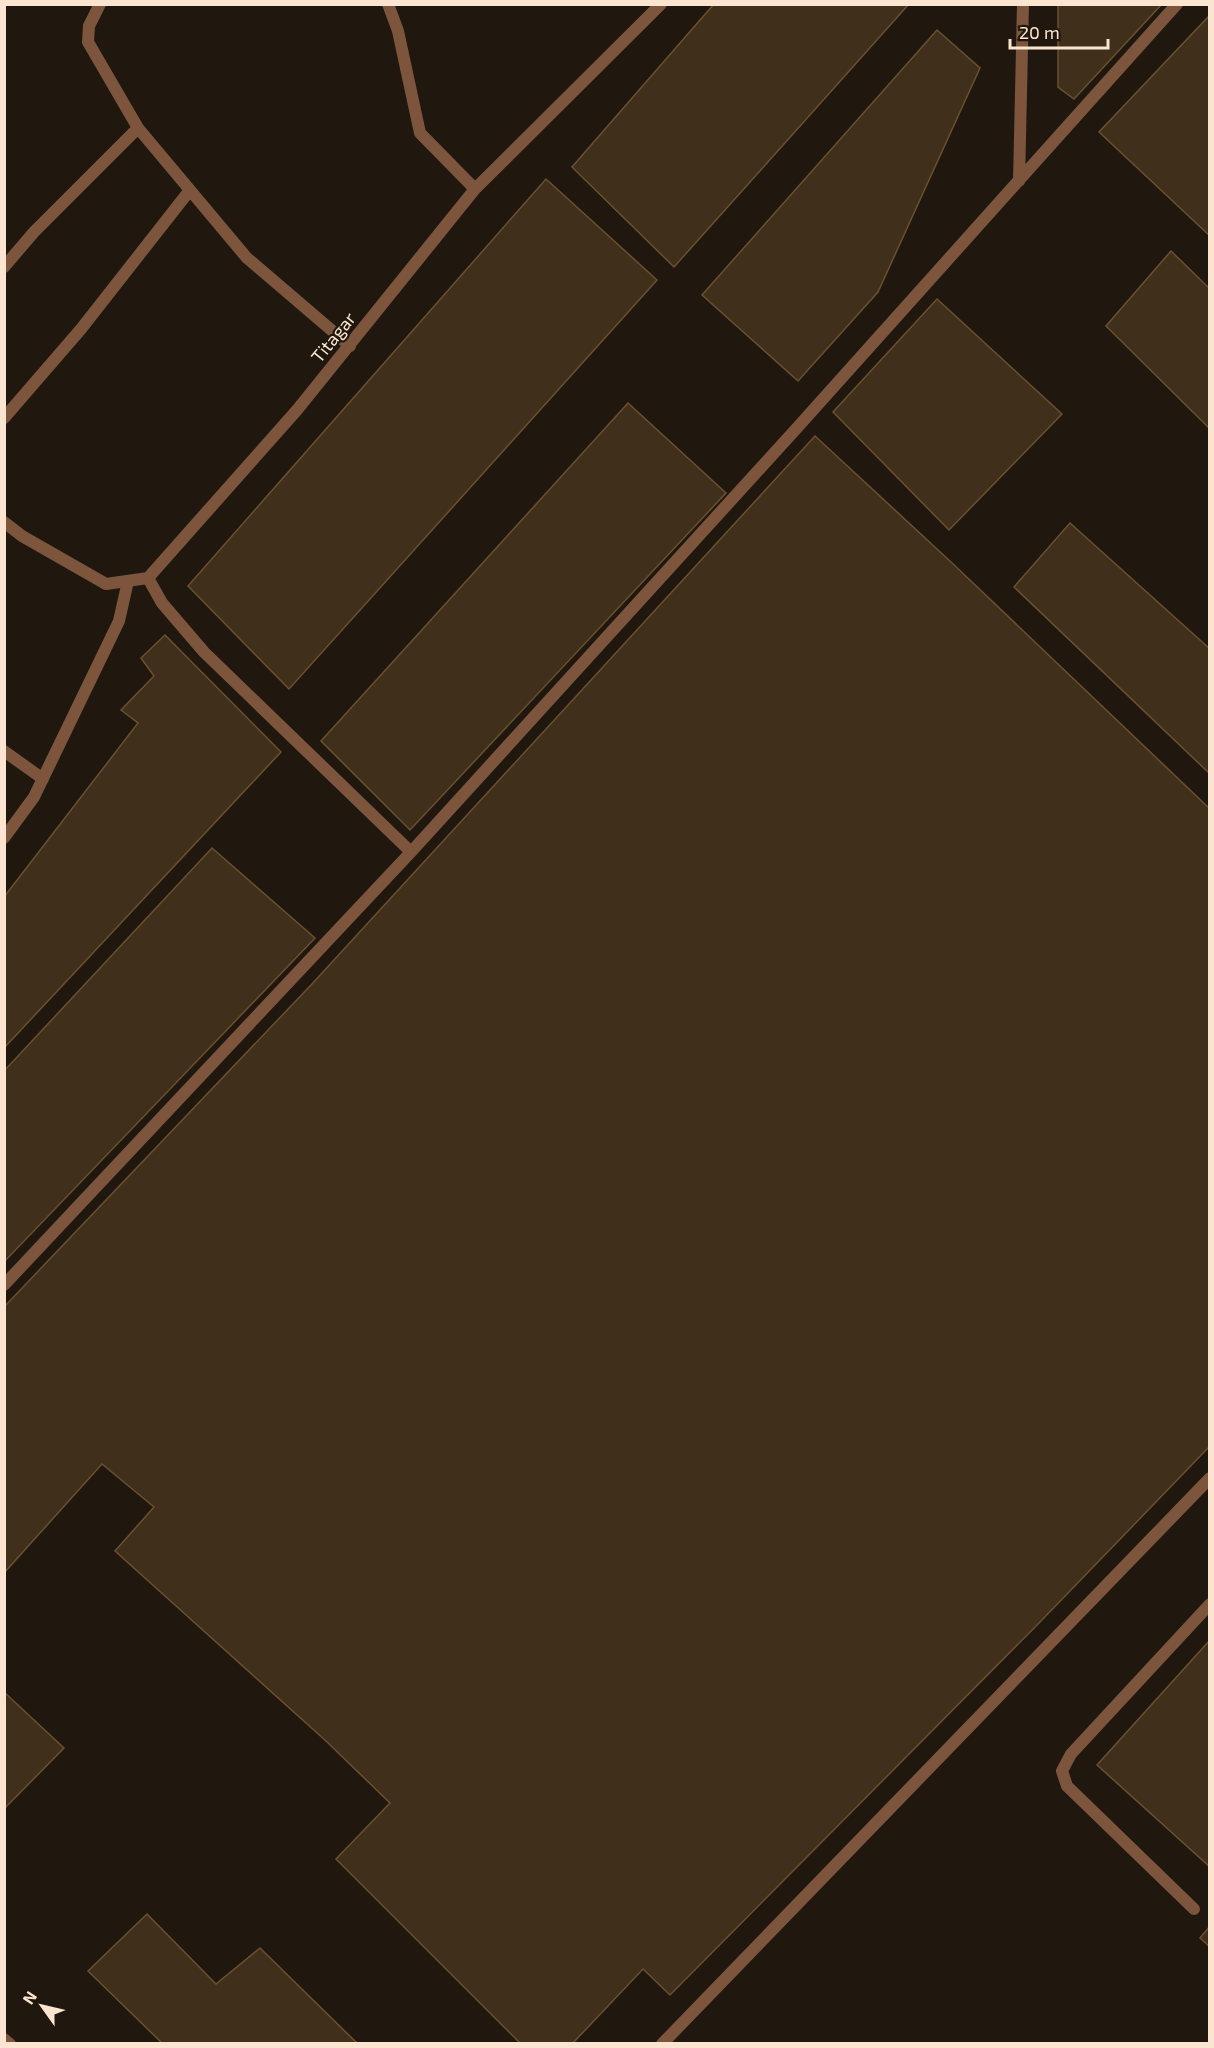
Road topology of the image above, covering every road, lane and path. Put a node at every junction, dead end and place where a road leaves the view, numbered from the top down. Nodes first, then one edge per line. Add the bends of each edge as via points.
1 (100, 4) edge
2 (388, 4) edge
3 (661, 4) edge
4 (1023, 4) edge
5 (1177, 4) edge
6 (138, 128) junction
7 (1019, 181) junction
8 (475, 189) junction
9 (190, 190) junction
10 (4, 267) edge
11 (350, 346) junction
12 (4, 418) edge
13 (4, 522) edge
14 (148, 578) junction
15 (128, 581) junction
16 (4, 751) edge
17 (43, 779) junction
18 (4, 838) edge
19 (411, 852) junction
20 (4, 1285) edge
21 (1209, 1478) edge
22 (1209, 1604) edge
23 (1194, 1909) dead end
24 (4, 2039) edge
25 (10, 2043) edge
26 (662, 2043) edge

1 - 6 street via 89,26 88,42
2 - 8 street via 398,31 420,133
3 - 8 street, Titagar
4 - 7 street
5 - 7 street
6 - 9 street
6 - 10 street
7 - 19 street
8 - 11 street, Titagar
9 - 11 street via 247,258
9 - 12 street
11 - 14 street, Titagar
13 - 15 street via 106,584
14 - 15 street
14 - 19 street via 162,603 204,652
15 - 17 street via 119,621
16 - 17 street
17 - 18 street
19 - 20 street
21 - 26 street
22 - 23 street via 1071,1754 1062,1771 1066,1786
24 - 25 street

